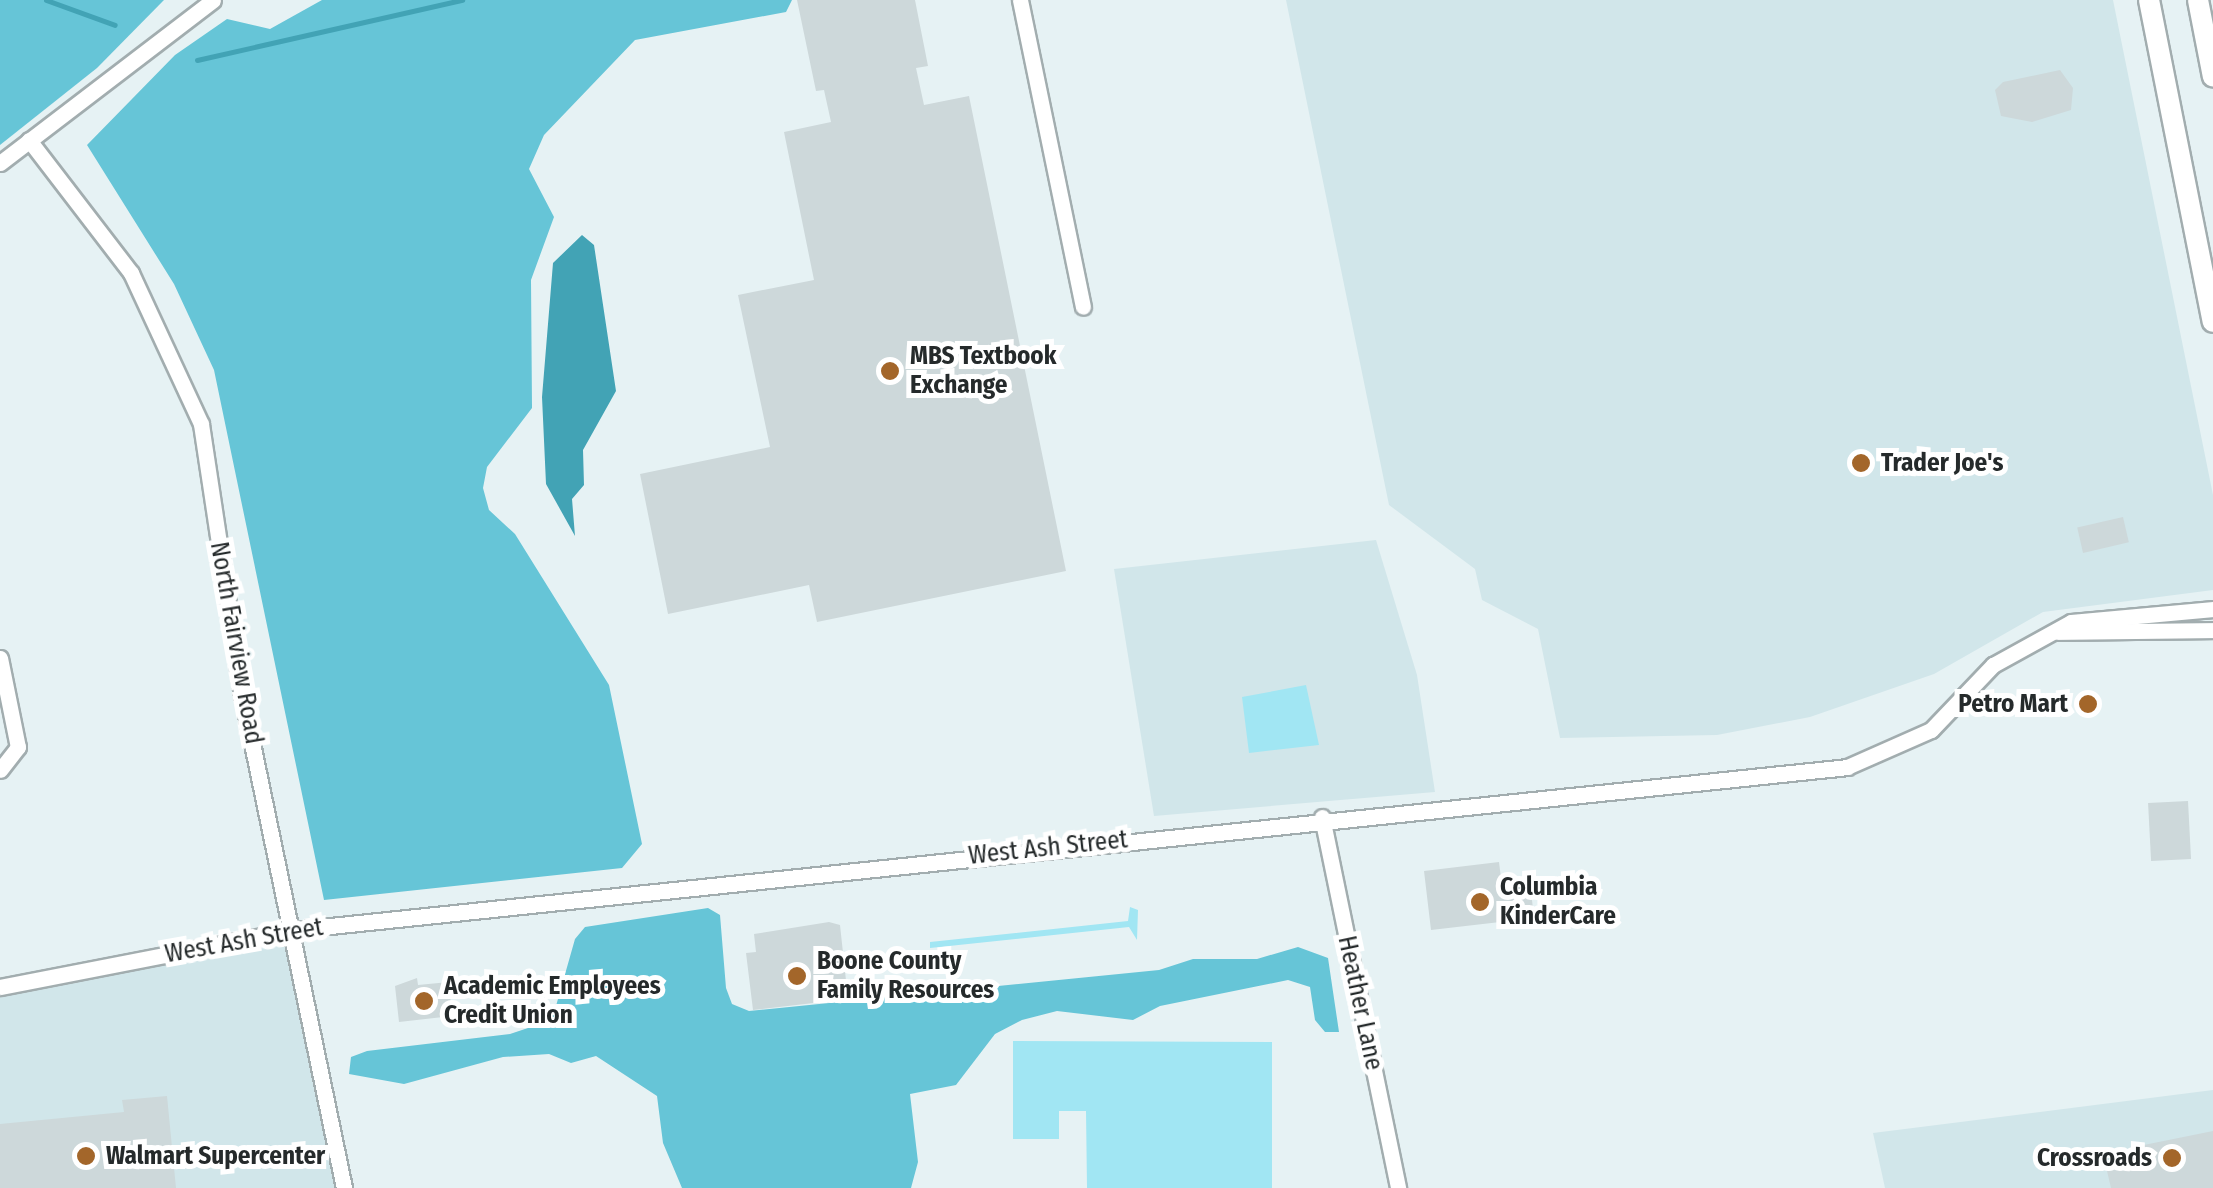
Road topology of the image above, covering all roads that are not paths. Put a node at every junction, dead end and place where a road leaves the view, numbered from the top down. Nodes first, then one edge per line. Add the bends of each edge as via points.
1 (214, 0) edge
2 (1020, 0) edge
3 (2150, 0) edge
4 (2198, 0) edge
5 (2213, 77) edge
6 (29, 140) junction
7 (0, 163) edge
8 (1083, 307) dead end
9 (2213, 322) edge
10 (2213, 609) edge
11 (2213, 630) edge
12 (2058, 632) junction
13 (0, 658) edge
14 (0, 770) edge
15 (1322, 818) junction
16 (292, 930) junction
17 (0, 986) edge
18 (344, 1188) edge
19 (1398, 1188) edge

1 - 6 street
2 - 8 street
3 - 9 main road
4 - 5 main road
6 - 7 street
6 - 16 street, North Fairview Road via 131,273 201,424 241,690
10 - 12 street, West Ash Street via 2091,619
11 - 12 street, West Ash Street
12 - 15 street, West Ash Street via 1993,665 1931,730 1876,760
13 - 14 street via 18,746
15 - 16 street, West Ash Street
15 - 19 street, Heather Lane
16 - 17 street, West Ash Street
16 - 18 street, North Fairview Road

